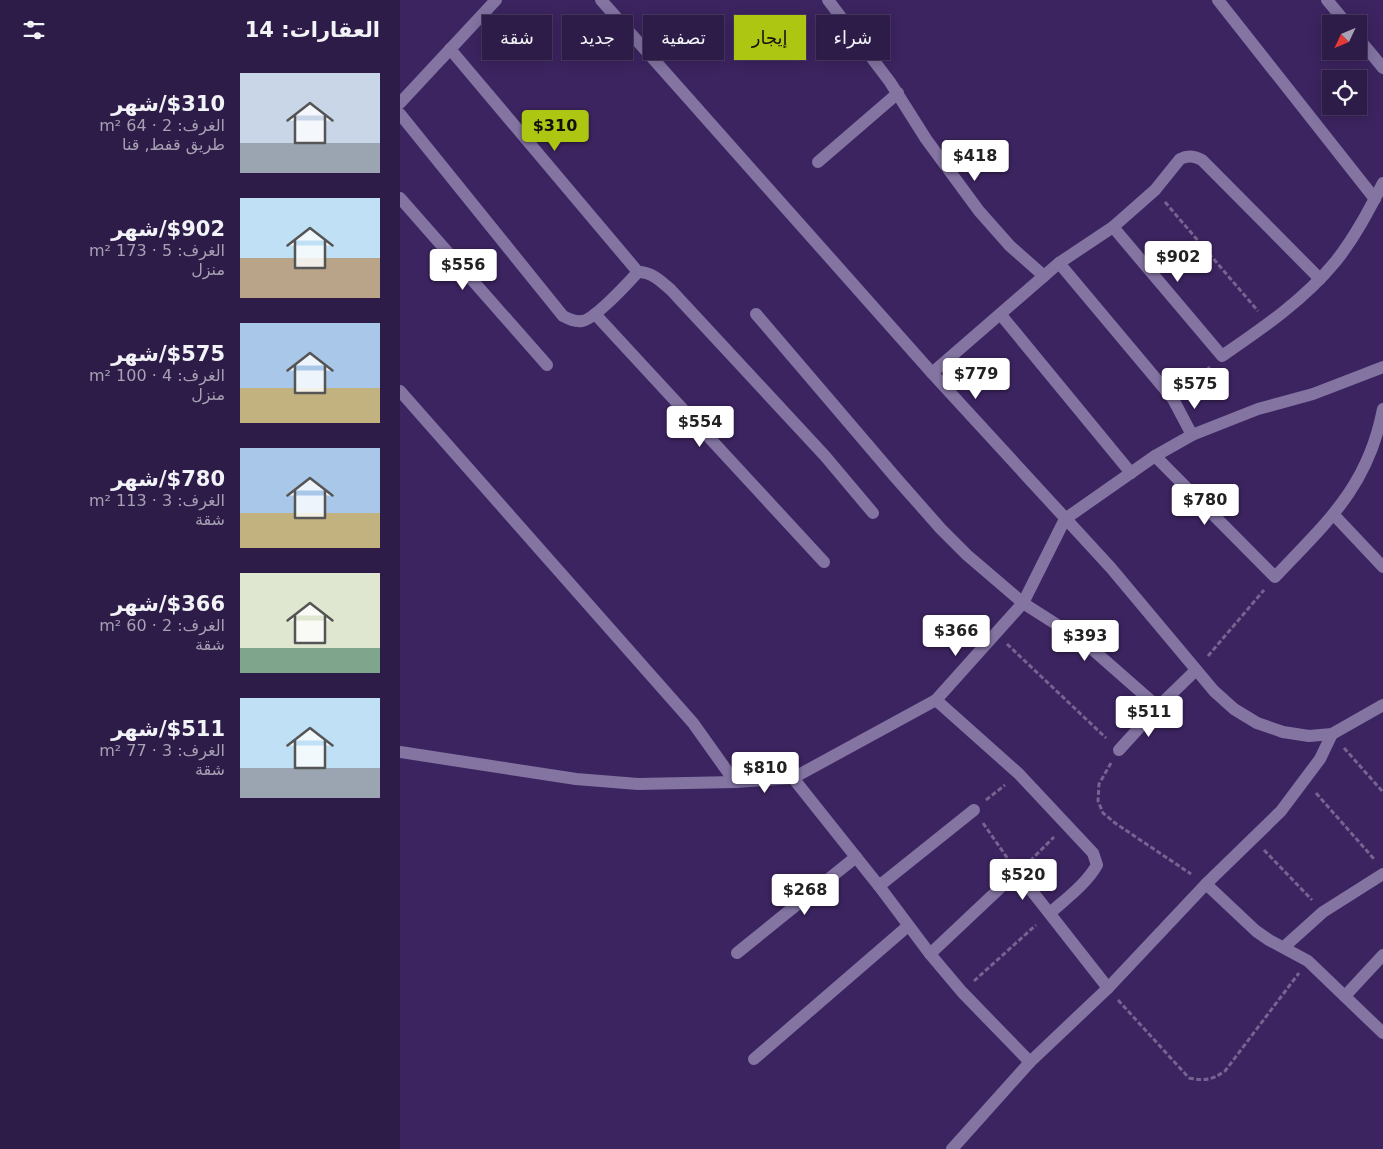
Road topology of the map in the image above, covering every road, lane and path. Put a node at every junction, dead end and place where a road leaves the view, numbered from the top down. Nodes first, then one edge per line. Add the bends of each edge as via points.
1 (496, 0) edge
2 (601, 0) edge
3 (828, 0) edge
4 (1218, 0) edge
5 (1327, 0) edge
6 (1340, 15) edge
7 (450, 49) junction
8 (1368, 49) edge
9 (1383, 68) edge
10 (898, 93) junction
11 (400, 103) edge
12 (400, 114) edge
13 (818, 162) dead end
14 (1383, 183) edge
15 (1155, 190) junction
16 (400, 198) edge
17 (1375, 199) junction
18 (1113, 227) junction
19 (1059, 263) junction
20 (638, 272) junction
21 (1044, 276) junction
22 (1320, 279) junction
23 (595, 314) junction
24 (756, 314) dead end
25 (1000, 315) junction
26 (1269, 324) junction
27 (1222, 356) junction
28 (547, 365) dead end
29 (1383, 367) edge
30 (932, 373) junction
31 (400, 391) edge
32 (1173, 399) junction
33 (1383, 409) edge
34 (1192, 435) junction
35 (1155, 456) junction
36 (1131, 473) junction
37 (873, 512) dead end
38 (1334, 515) junction
39 (1065, 520) junction
40 (824, 562) dead end
41 (1383, 567) edge
42 (1275, 577) junction
43 (1023, 603) junction
44 (997, 634) junction
45 (1196, 670) junction
46 (936, 700) junction
47 (1383, 705) edge
48 (1158, 707) junction
49 (1332, 734) junction
50 (1119, 750) junction
51 (400, 752) edge
52 (1019, 774) junction
53 (793, 778) junction
54 (1305, 780) junction
55 (735, 782) junction
56 (1383, 792) edge
57 (974, 810) junction
58 (1067, 825) junction
59 (1253, 839) junction
60 (856, 857) junction
61 (1376, 862) dead end
62 (1017, 872) junction
63 (1383, 874) edge
64 (1206, 884) junction
65 (879, 886) junction
66 (1323, 912) junction
67 (1050, 913) junction
68 (908, 926) junction
69 (1284, 947) junction
70 (737, 953) dead end
71 (930, 954) junction
72 (1383, 956) edge
73 (1308, 961) junction
74 (1108, 988) junction
75 (962, 992) junction
76 (1345, 996) junction
77 (1383, 1033) edge
78 (754, 1059) dead end
79 (1030, 1062) junction
80 (952, 1149) edge

1 - 7 street
2 - 30 street
3 - 10 street
4 - 17 street
5 - 6 street
7 - 11 street
7 - 20 street
8 - 9 street
10 - 13 street
10 - 21 street via 926,139 979,211 1010,246
12 - 23 street via 563,316 584,321
14 - 17 street
15 - 18 street
15 - 22 street via 1180,159 1197,157
15 - 26 path
16 - 28 street
17 - 22 street via 1348,245
18 - 19 street
18 - 27 street
19 - 21 street
19 - 32 street
20 - 23 street
20 - 37 street via 650,274 672,290
21 - 25 street
22 - 26 street
23 - 40 street
24 - 43 street via 940,529 990,577
25 - 30 street
25 - 36 street
26 - 27 street
27 - 32 path
29 - 34 street
30 - 39 street
31 - 55 street via 693,723
32 - 34 street
33 - 38 street via 1372,451 1354,487
34 - 35 street
35 - 36 street
35 - 42 street
36 - 39 street
38 - 41 street
38 - 42 street
39 - 43 street
39 - 45 street via 1117,575
42 - 45 path
43 - 44 street
43 - 48 street via 1084,642
44 - 46 street
44 - 50 path
45 - 48 street
45 - 49 street via 1234,709 1257,723 1309,736
46 - 52 street
46 - 53 street
47 - 49 street
48 - 50 street
49 - 54 street
49 - 56 path
50 - 64 path via 1099,784 1098,801 1103,813
51 - 55 street via 576,779 638,784
52 - 57 path
52 - 58 street
53 - 55 street
53 - 60 street
54 - 59 street
54 - 61 path
57 - 62 path
57 - 65 street
58 - 62 path
58 - 67 street via 1093,853 1098,865 1086,881
59 - 64 street
59 - 66 path
60 - 65 street
60 - 70 street
62 - 67 street
62 - 71 street
63 - 66 street
64 - 69 street via 1256,931
64 - 74 street
65 - 68 street
66 - 69 street
67 - 74 street
67 - 75 path
68 - 71 street
68 - 78 street
69 - 73 street
71 - 75 street
72 - 76 street
73 - 74 path via 1225,1071 1214,1079 1189,1078
73 - 76 street
74 - 79 street
75 - 79 street
76 - 77 street
79 - 80 street

